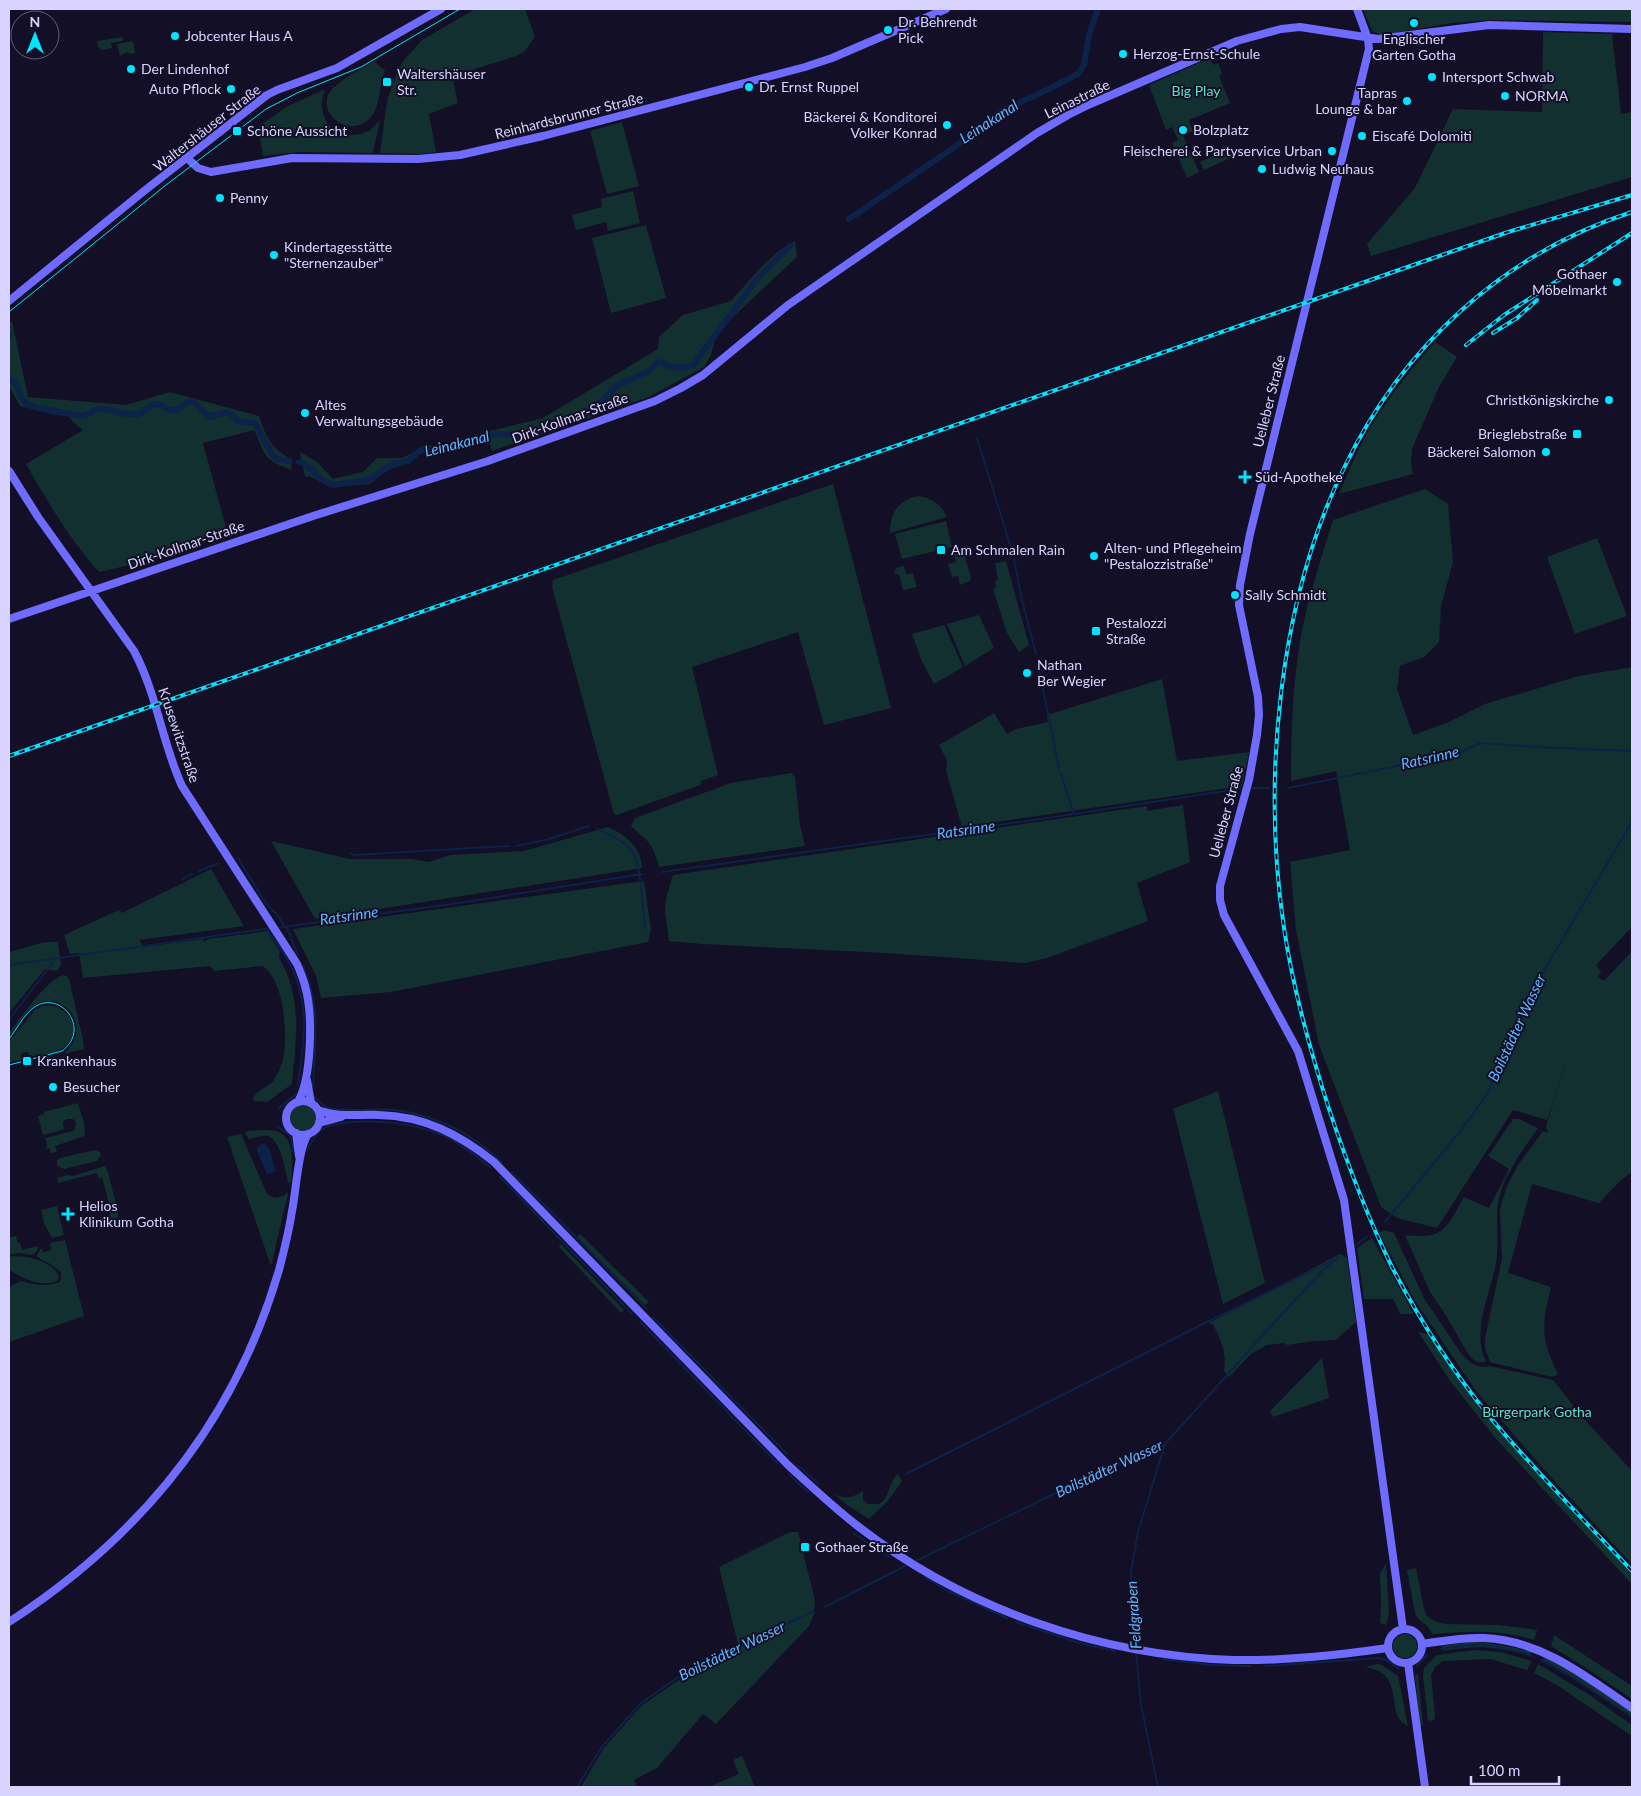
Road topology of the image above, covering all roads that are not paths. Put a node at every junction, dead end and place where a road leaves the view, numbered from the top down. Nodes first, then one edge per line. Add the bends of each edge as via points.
1 (441, 9) edge
2 (946, 9) edge
3 (1357, 9) edge
4 (1632, 29) edge
5 (1368, 39) junction
6 (187, 158) junction
7 (828, 277) joint
8 (9, 301) edge
9 (9, 471) edge
10 (91, 590) junction
11 (9, 619) edge
12 (306, 1075) junction
13 (298, 1102) junction
14 (312, 1103) junction
15 (318, 1110) junction
16 (351, 1115) junction
17 (319, 1123) junction
18 (296, 1133) junction
19 (308, 1134) junction
20 (299, 1162) junction
21 (9, 1622) edge
22 (1403, 1629) junction
23 (1422, 1644) junction
24 (1388, 1648) junction
25 (1408, 1663) junction
26 (1632, 1708) edge
27 (1425, 1787) edge

1 - 6 street, Waltershäuser Straße via 337,68 267,95
2 - 6 street, Reinhardsbrunner Straße via 805,67 469,153 418,159 292,158 211,172 198,168
3 - 5 street, Uelleber Straße
4 - 5 street, Leinastraße via 1489,25
5 - 7 street, Leinastraße via 1300,27 1262,33 1096,102 1037,133
5 - 22 street, Uelleber Straße via 1367,58 1254,516 1240,585 1240,612 1259,708 1247,786 1219,893 1224,914 1298,1051 1344,1200
6 - 8 street, Waltershäuser Straße
7 - 10 street, Dirk-Kollmar-Straße via 769,319 704,375 655,401 488,461
9 - 10 street, Krusewitzstraße via 38,518
10 - 11 street
10 - 12 street, Krusewitzstraße via 134,651 146,676 182,786 297,964 305,986 311,1025
12 - 13 street
12 - 14 street
13 - 14 street
13 - 18 street via 288,1109 286,1116 287,1124
14 - 15 street
15 - 16 street
15 - 17 street
16 - 17 street
16 - 24 street via 394,1116 424,1122 454,1134 494,1162 788,1465 854,1524 958,1589 1014,1614 1076,1635 1144,1651 1258,1660 1332,1656
17 - 19 street
18 - 19 street
18 - 20 street
19 - 20 street
20 - 21 street via 284,1248 267,1305 238,1374 208,1427 164,1488 127,1529 64,1584
22 - 23 street via 1416,1632
22 - 24 street via 1391,1636
23 - 25 street via 1419,1656
23 - 26 street via 1485,1638 1515,1642 1557,1659
24 - 25 street via 1395,1660
25 - 27 street

